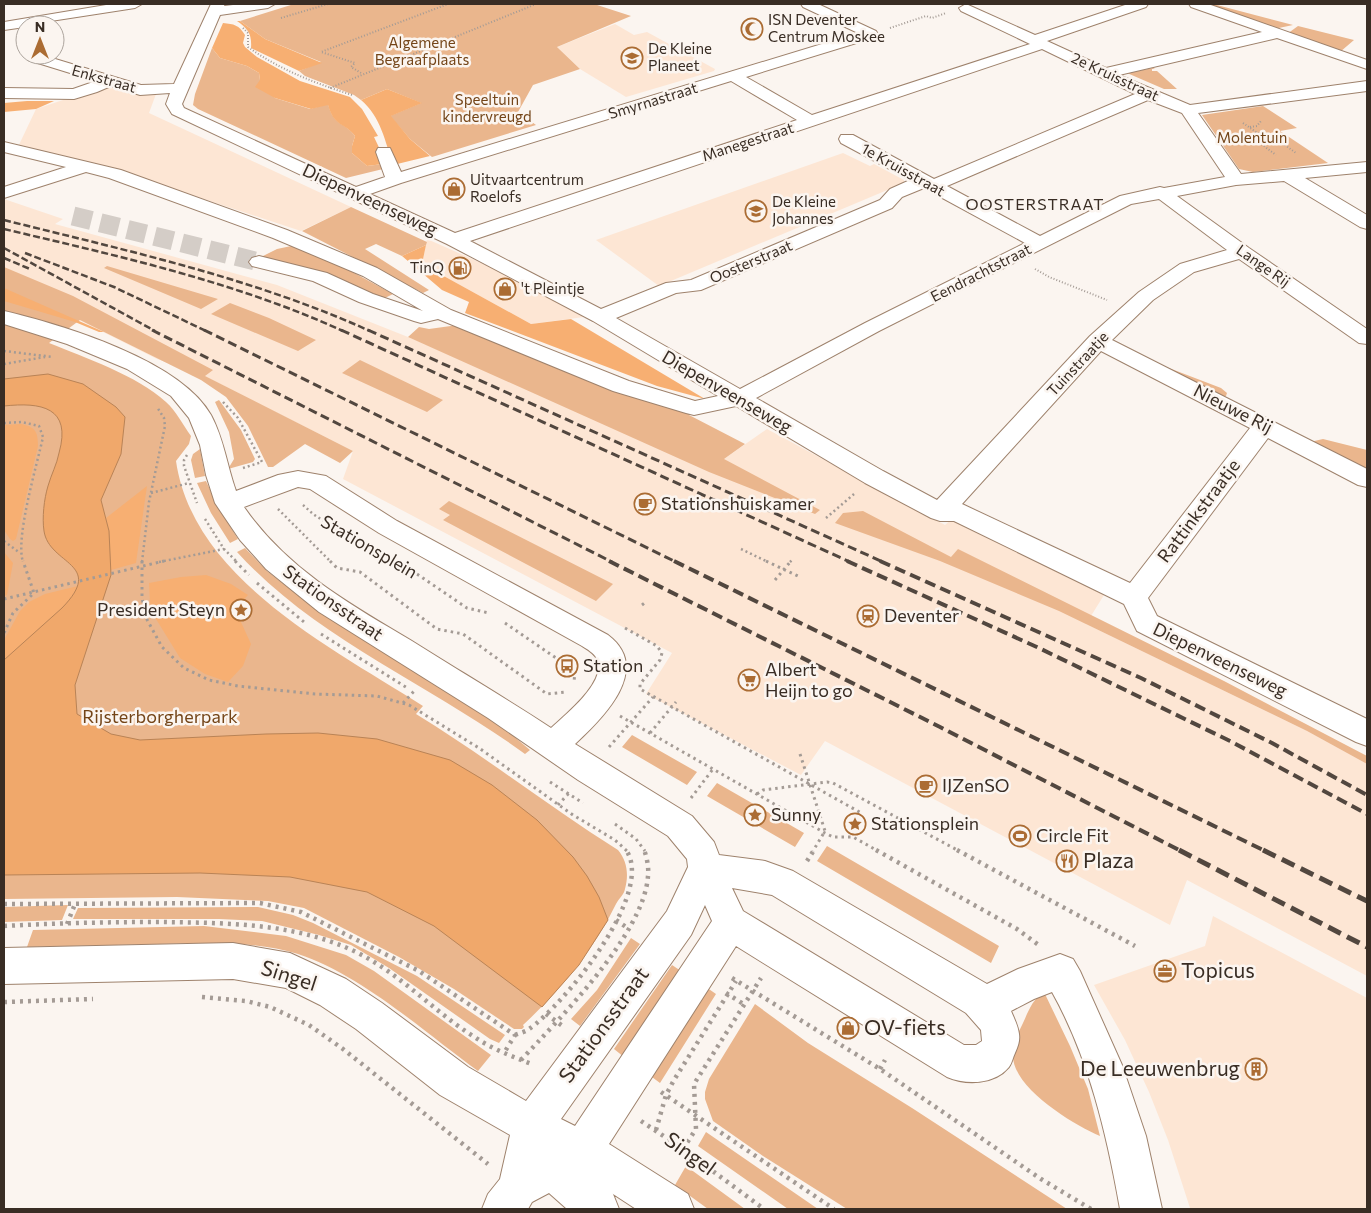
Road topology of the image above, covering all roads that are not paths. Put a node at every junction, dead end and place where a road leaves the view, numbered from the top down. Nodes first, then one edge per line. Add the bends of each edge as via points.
1 (99, 4) edge
2 (135, 4) edge
3 (268, 4) edge
4 (808, 4) edge
5 (1142, 4) edge
6 (1196, 4) edge
7 (971, 6) edge
8 (215, 10) edge
9 (7, 20) edge
10 (15, 30) edge
11 (1278, 33) junction
12 (1039, 42) junction
13 (62, 65) edge
14 (1367, 65) edge
15 (1106, 73) junction
16 (734, 76) junction
17 (109, 81) junction
18 (1367, 86) edge
19 (180, 88) junction
20 (4, 93) edge
21 (1148, 94) junction
22 (1188, 110) junction
23 (810, 121) junction
24 (847, 139) dead end
25 (4, 147) edge
26 (384, 152) dead end
27 (85, 167) junction
28 (1367, 167) edge
29 (1295, 174) junction
30 (395, 179) junction
31 (1236, 180) junction
32 (928, 183) junction
33 (1160, 192) junction
34 (4, 193) edge
35 (357, 193) junction
36 (1367, 223) edge
37 (454, 240) junction
38 (1039, 243) junction
39 (1242, 252) junction
40 (259, 262) tunnel mouth
41 (444, 314) junction
42 (4, 317) edge
43 (600, 317) junction
44 (1367, 338) edge
45 (1098, 341) junction
46 (738, 400) junction
47 (1265, 425) junction
48 (1367, 478) edge
49 (228, 503) junction
50 (940, 512) junction
51 (1134, 597) junction
52 (1367, 733) edge
53 (554, 745) junction
54 (705, 868) junction
55 (731, 923) junction
56 (4, 966) edge
57 (987, 1006) junction
58 (532, 1126) junction
59 (568, 1159) junction
60 (510, 1199) edge
61 (598, 1209) edge
62 (673, 1209) edge
63 (1141, 1209) edge

1 - 9 street
2 - 9 street
3 - 8 street
4 - 16 street, Smyrnastraat via 871,34
5 - 12 street, Manegestraat
6 - 11 street
7 - 12 street, 2e Kruisstraat
8 - 19 street, Diepenveenseweg
9 - 10 street
11 - 14 street
11 - 15 street
12 - 15 street, 2e Kruisstraat
12 - 23 street, Manegestraat
13 - 17 street, Enkstraat
15 - 21 street, 2e Kruisstraat
16 - 23 street
16 - 30 street, Smyrnastraat
17 - 19 street, Enkstraat via 140,90
17 - 20 street via 74,94
18 - 22 street
19 - 35 street, Diepenveenseweg via 174,104 178,111
21 - 22 street, 2e Kruisstraat
21 - 32 street, Oosterstraat
22 - 31 street
23 - 37 street, Manegestraat
24 - 32 street, 1e Kruisstraat
25 - 27 street, Eendrachtstraat
26 - 30 street
27 - 34 street
27 - 41 street, Eendrachtstraat via 163,190 280,234 370,272
28 - 29 street, Eendrachtstraat
29 - 31 street, Eendrachtstraat
29 - 36 street
30 - 35 street, Smyrnastraat
31 - 33 street, Eendrachtstraat
32 - 38 street, 1e Kruisstraat
32 - 43 street, Oosterstraat via 896,193 886,204 694,286 673,287
33 - 38 street, Eendrachtstraat via 1126,200
33 - 39 street, Lange Rij
35 - 37 street, Diepenveenseweg
37 - 43 street, Diepenveenseweg
38 - 46 street, Eendrachtstraat
39 - 44 street, Lange Rij
39 - 45 street, Tuinstraatje via 1187,268 1146,296
40 - 41 street via 320,277 366,298 421,317
41 - 46 street, Eendrachtstraat via 621,386 694,408
42 - 49 street, Stationsstraat via 75,339 135,364 179,391 200,416 212,445
43 - 46 street, Diepenveenseweg
45 - 47 street, Nieuwe Rij
45 - 50 street, Tuinstraatje
46 - 50 street, Diepenveenseweg
47 - 48 street, Nieuwe Rij
47 - 51 street, Rattinkstraatje
49 - 53 street, Stationsstraat via 249,534 275,562 329,605
49 - 53 street, Stationsplein via 287,481 317,482 388,527 592,638 612,660 613,669 596,702
50 - 51 street, Diepenveenseweg via 958,512
51 - 52 street, Diepenveenseweg via 1147,623
53 - 54 street, Stationsstraat via 680,826 702,853
54 - 55 street, Stationsstraat
54 - 57 street via 781,882
54 - 58 street, Stationsstraat via 679,923
55 - 57 street via 960,1064 984,1064 999,1049 1000,1027
55 - 59 street via 611,1106
56 - 58 street, Singel via 233,961 290,971 334,992 454,1081
57 - 63 street via 1019,987 1060,972 1093,1039 1109,1082
58 - 59 street
58 - 60 street, Stationsstraat
59 - 60 street
59 - 61 street
59 - 62 street

